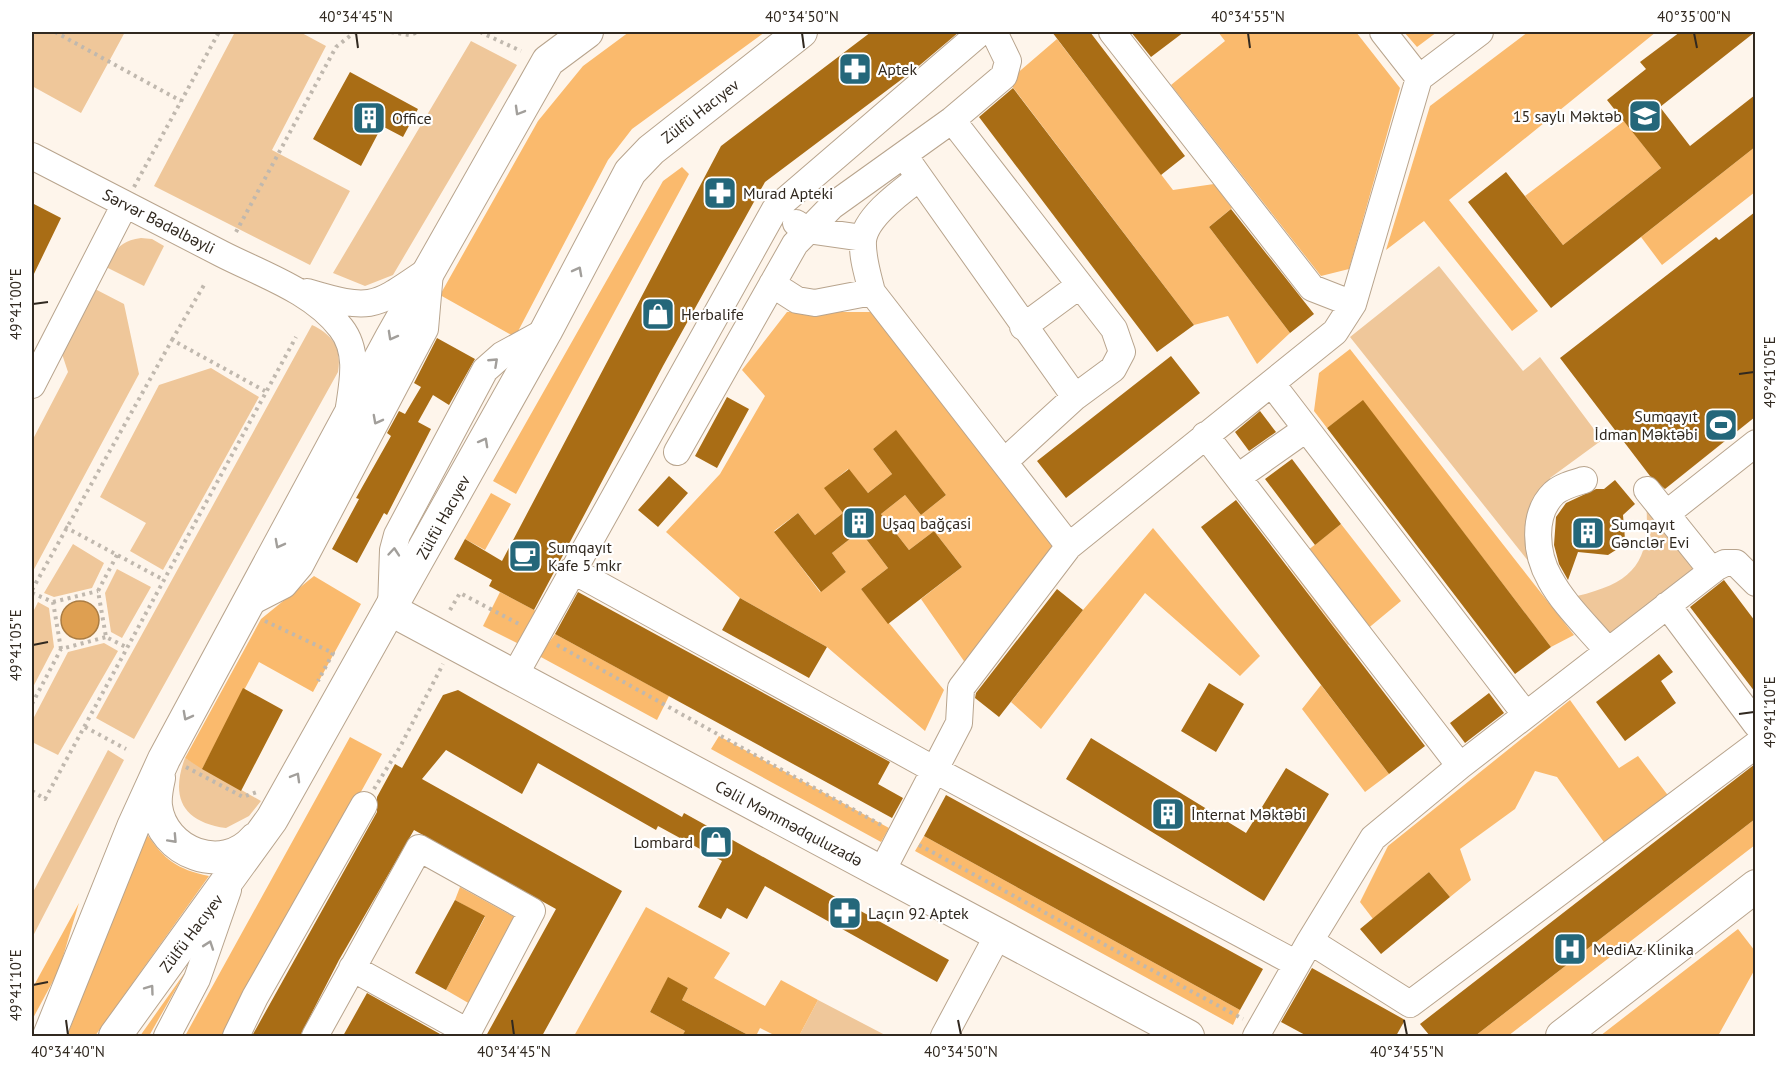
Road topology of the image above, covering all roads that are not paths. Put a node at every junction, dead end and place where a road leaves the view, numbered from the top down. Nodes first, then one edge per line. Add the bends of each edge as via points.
1 (587, 32) edge
2 (801, 32) edge
3 (981, 32) edge
4 (993, 32) edge
5 (1112, 32) edge
6 (1383, 32) edge
7 (1480, 32) edge
8 (540, 48) edge
9 (1419, 78) junction
10 (952, 120) junction
11 (904, 154) junction
12 (32, 156) edge
13 (919, 178) junction
14 (125, 204) junction
15 (775, 209) junction
16 (807, 230) junction
17 (863, 238) junction
18 (430, 268) junction
19 (772, 284) junction
20 (1080, 285) junction
21 (287, 286) junction
22 (872, 292) junction
23 (1353, 304) junction
24 (1023, 327) junction
25 (1272, 384) junction
26 (32, 385) edge
27 (1075, 397) junction
28 (346, 423) junction
29 (1306, 429) junction
30 (1205, 435) junction
31 (1755, 443) edge
32 (678, 452) dead end
33 (1005, 461) junction
34 (1238, 477) junction
35 (1584, 480) dead end
36 (343, 483) junction
37 (1647, 490) dead end
38 (301, 504) junction
39 (1666, 514) junction
40 (1069, 546) junction
41 (572, 570) junction
42 (1712, 571) junction
43 (1755, 583) edge
44 (1667, 605) junction
45 (391, 610) junction
46 (254, 611) junction
47 (1608, 651) junction
48 (515, 675) junction
49 (1526, 715) junction
50 (1755, 724) edge
51 (1755, 745) edge
52 (173, 766) junction
53 (1460, 766) junction
54 (935, 770) junction
55 (364, 805) road end
56 (272, 819) junction
57 (881, 873) junction
58 (233, 877) junction
59 (1755, 886) edge
60 (998, 935) junction
61 (1310, 941) junction
62 (1297, 964) junction
63 (352, 968) junction
64 (1259, 1032) edge
65 (49, 1036) edge
66 (115, 1036) edge
67 (167, 1036) edge
68 (236, 1036) edge
69 (315, 1036) edge
70 (944, 1036) edge
71 (1188, 1036) edge
72 (1562, 1036) edge

1 - 8 main road
45 -> 2 main road, Zülfü Hacıyev via 636,164
3 - 15 street
4 - 10 street via 1008,62 1004,76
5 - 23 street via 1312,288
6 - 9 street
7 - 9 street
8 -> 18 main road
9 - 23 street
10 - 11 street
10 - 20 street
11 - 13 street
11 - 16 street via 832,206
12 - 14 street, Sərvər Bədəlbəyli
13 - 17 street via 887,203
13 - 24 street via 950,217
14 - 21 street, Sərvər Bədəlbəyli
14 - 26 street
15 - 16 street
15 - 41 street
16 - 17 street
16 - 19 street
17 - 22 street
18 - 21 street via 381,301 363,305 350,305
18 -> 28 main road
18 -> 36 street via 425,329
19 - 22 street via 797,300 815,303
19 - 32 street
20 - 24 street
20 - 27 street via 1114,329 1122,352 1113,369
21 - 28 street via 327,314 348,341 353,377
22 - 33 street
23 - 25 street via 1335,332
24 - 27 street
25 - 29 street
25 - 30 street
27 - 33 street
28 - 38 main road
29 - 34 street
29 - 49 street
30 - 34 street
30 - 40 street
31 - 39 street
33 - 40 street
34 - 53 street
35 - 47 street via 1554,494 1543,511 1538,544 1551,581
36 - 38 street
36 - 46 street via 293,577
37 - 39 street
38 -> 46 main road
39 - 42 street
40 - 54 street via 961,688 959,723
41 - 48 street
41 - 54 street
42 - 43 street via 1725,563 1736,563
42 - 44 street
44 - 47 street
44 - 50 street
45 - 48 main road, Cəlil Məmmədquluzadə
56 -> 45 main road, Zülfü Hacıyev
46 -> 52 main road
47 - 49 street
48 - 57 main road, Cəlil Məmmədquluzadə
49 - 53 street
51 - 61 street via 1410,1004
52 -> 56 main road via 156,806 161,823 178,846 196,855 227,856 252,842
52 - 65 main road via 133,827
53 - 61 street via 1373,838
54 - 57 street
54 - 62 street
55 - 68 street
56 - 58 main road, Zülfü Hacıyev
57 - 60 main road, Cəlil Məmmədquluzadə
66 -> 58 main road, Zülfü Hacıyev
67 -> 58 street via 197,979
59 - 72 main road
60 - 70 street
60 - 71 main road, Cəlil Məmmədquluzadə
61 - 62 street
62 - 64 street
63 - 63 street via 419,848 532,911 468,1032
63 - 69 street

